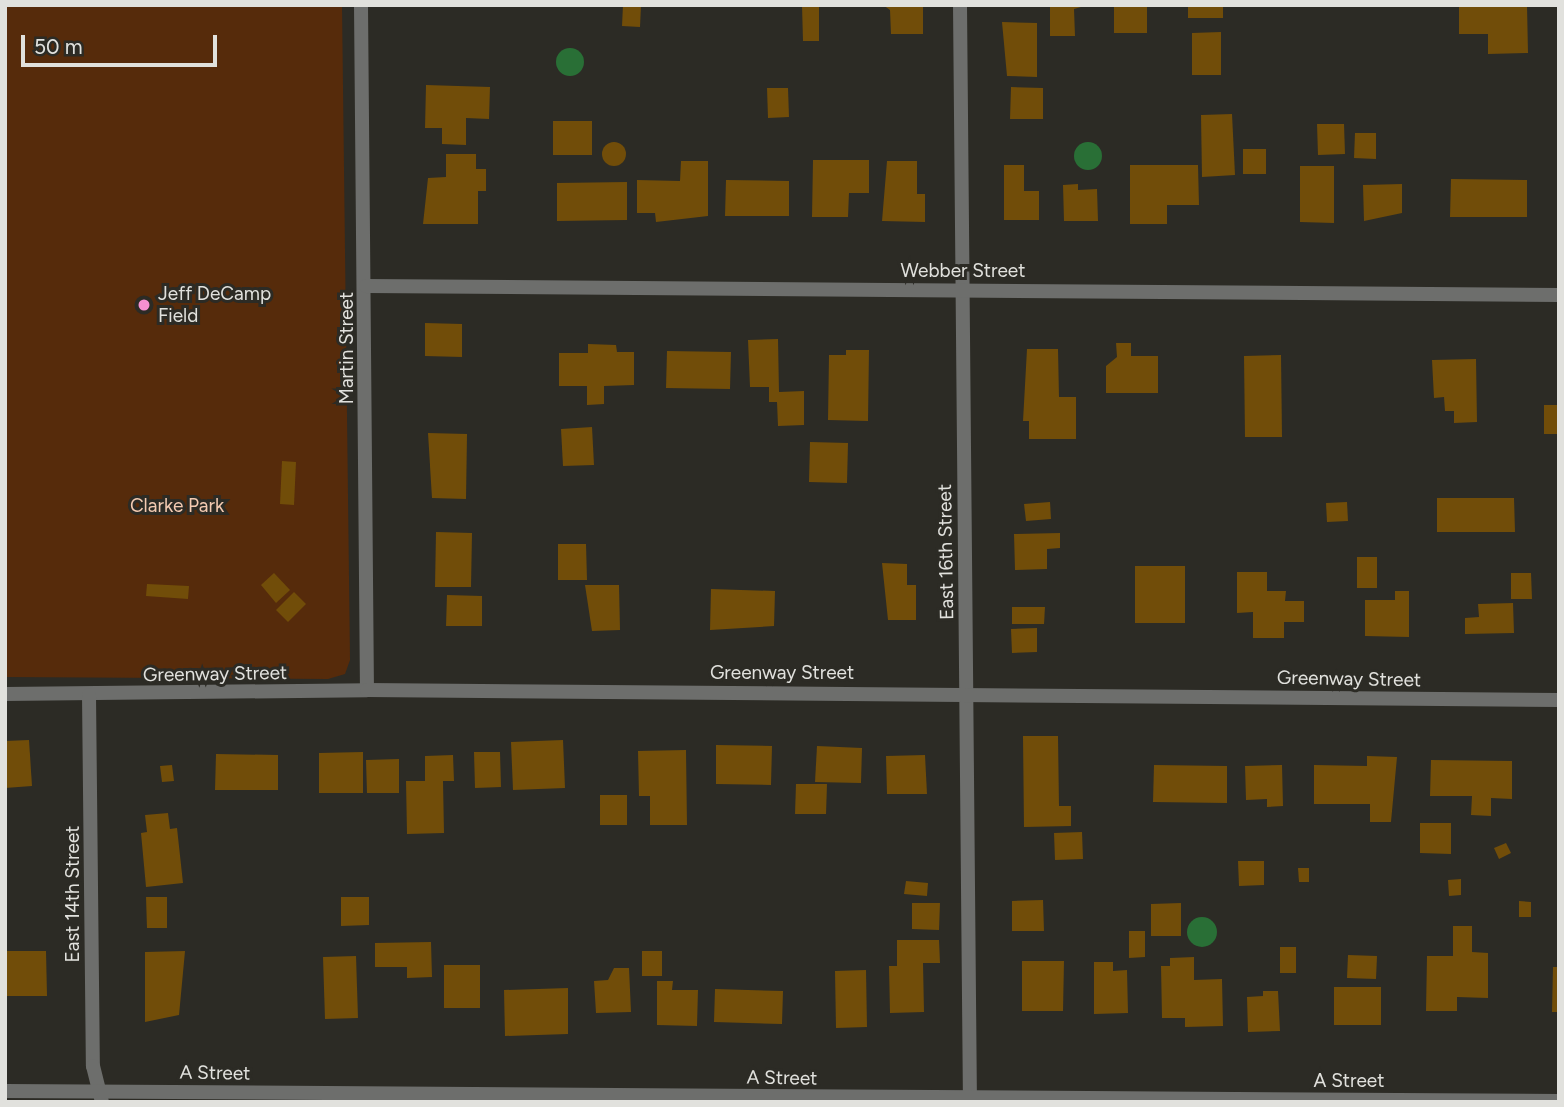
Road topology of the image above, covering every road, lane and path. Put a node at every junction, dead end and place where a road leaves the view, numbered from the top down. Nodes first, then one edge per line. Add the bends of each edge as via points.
1 (360, 5) edge
2 (960, 5) edge
3 (366, 286) junction
4 (962, 290) junction
5 (1559, 295) edge
6 (367, 690) junction
7 (966, 693) junction
8 (5, 694) edge
9 (89, 695) junction
10 (1559, 700) edge
11 (5, 1091) edge
12 (101, 1096) edge
13 (405, 1098) edge
14 (970, 1099) junction
15 (1559, 1101) edge

1 - 3 street, Martin Street
2 - 4 street, East 16th Street
3 - 4 street, Webber Street
3 - 6 street, Martin Street
4 - 5 street, Webber Street
4 - 7 street, East 16th Street
6 - 7 street, Greenway Street
6 - 9 street, Greenway Street
7 - 10 street, Greenway Street
7 - 14 street, East 16th Street
8 - 9 street, Greenway Street
9 - 12 street, East 14th Street via 93,1066
11 - 12 street, A Street
12 - 13 street, A Street
13 - 14 street, A Street
14 - 15 street, A Street

